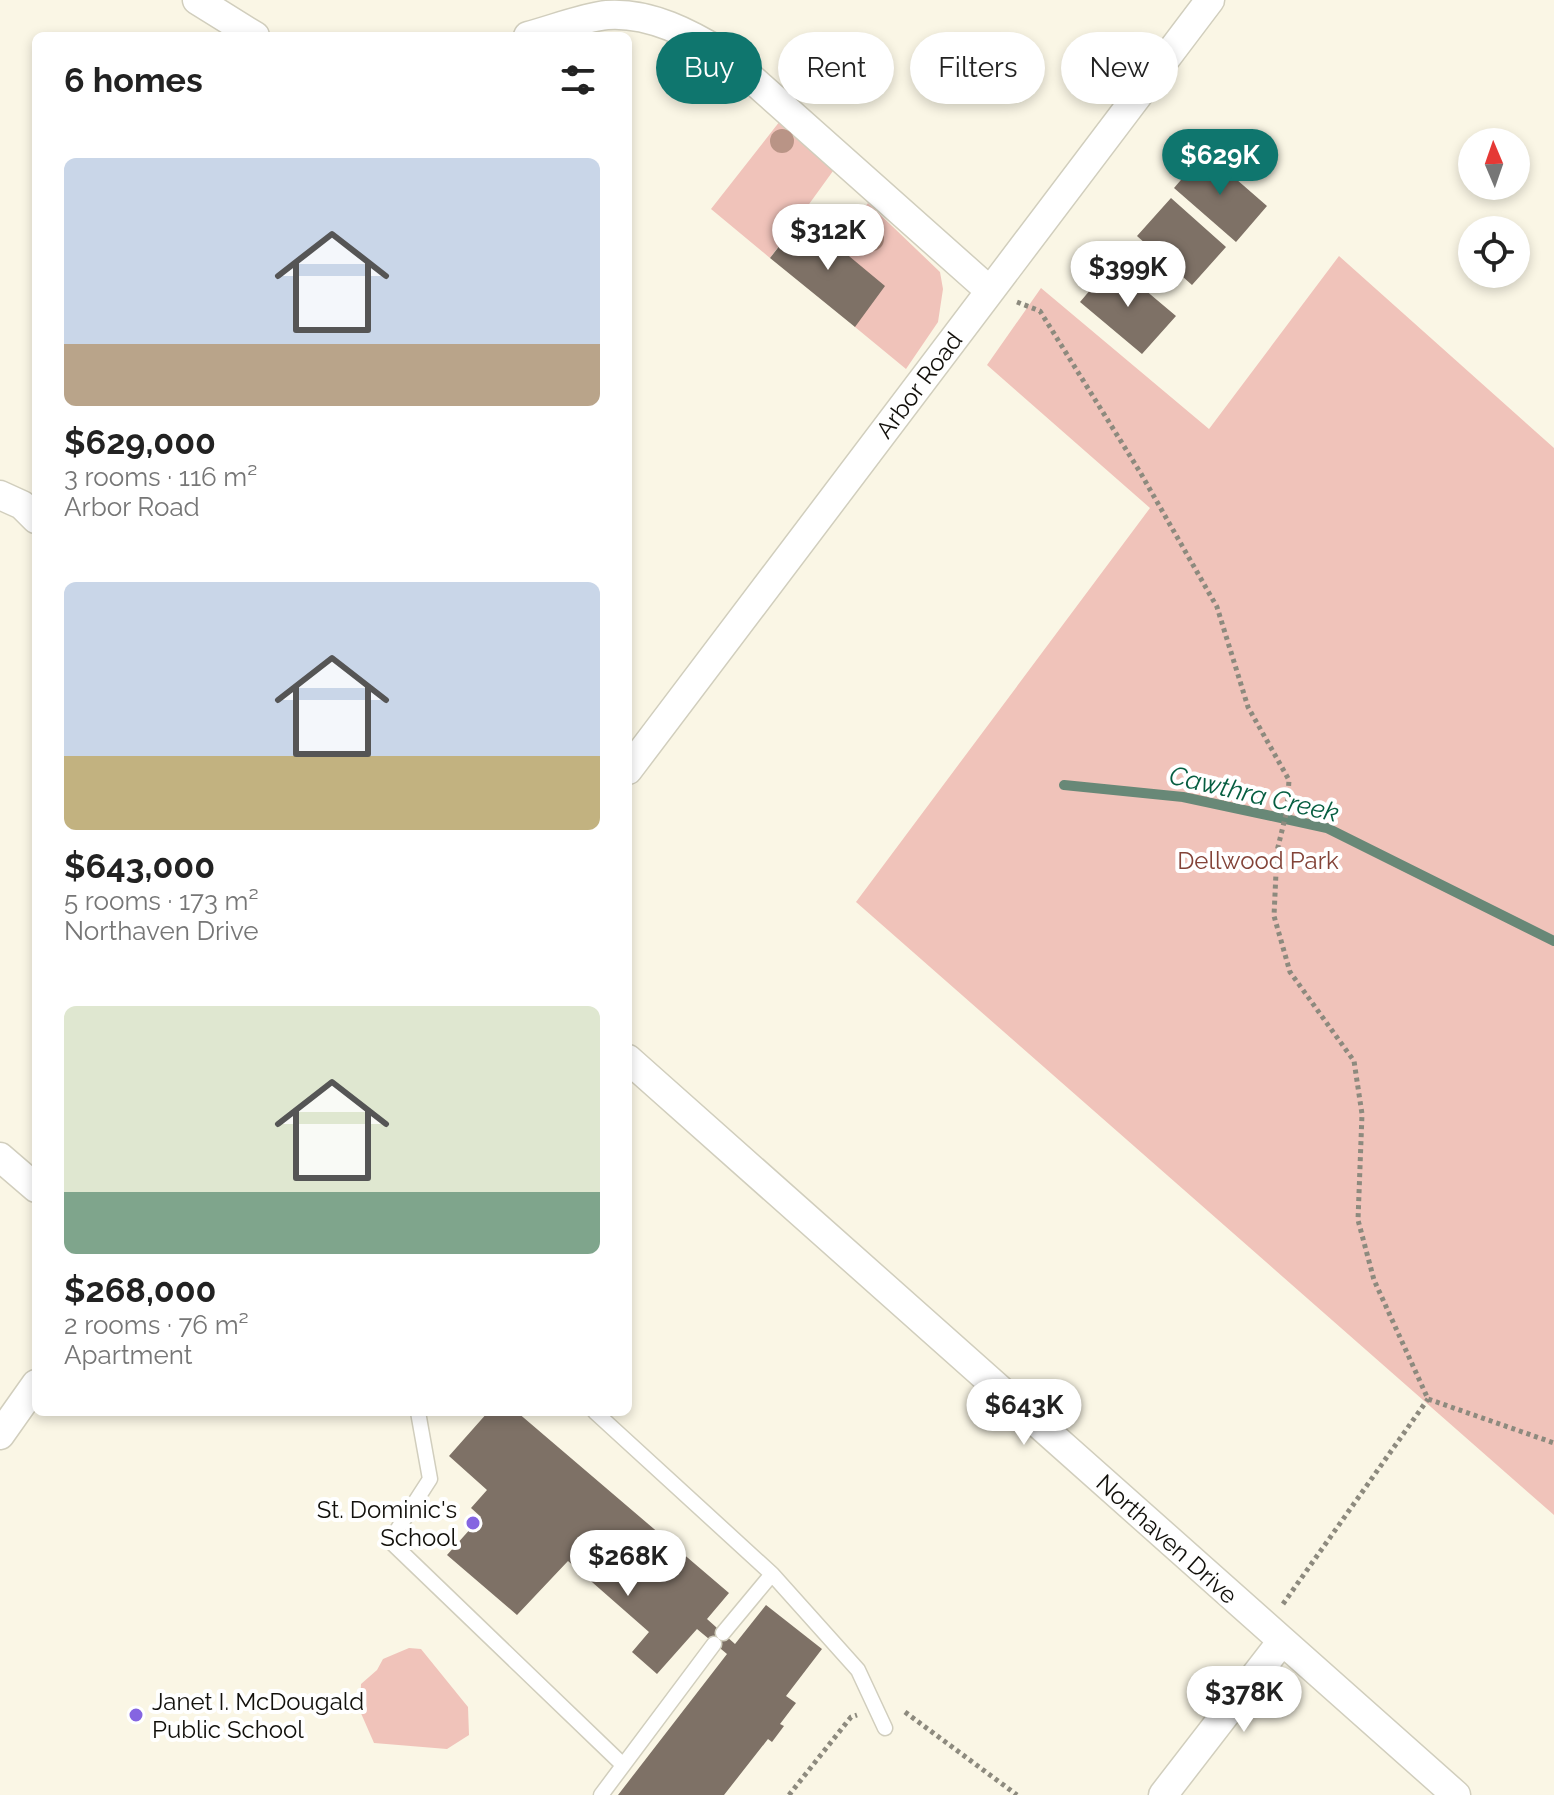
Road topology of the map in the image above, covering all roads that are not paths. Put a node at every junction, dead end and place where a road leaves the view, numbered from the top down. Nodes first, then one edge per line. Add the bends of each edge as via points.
1 (197, 0) edge
2 (1210, 0) edge
3 (607, 8) edge
4 (249, 32) edge
5 (539, 32) edge
6 (990, 291) junction
7 (0, 495) edge
8 (32, 515) edge
9 (632, 765) edge
10 (632, 1063) edge
11 (0, 1157) edge
12 (32, 1185) edge
13 (32, 1390) edge
14 (419, 1416) edge
15 (599, 1416) edge
16 (0, 1435) edge
17 (772, 1574) junction
18 (1274, 1634) junction
19 (885, 1728) dead end
20 (623, 1765) junction
21 (601, 1795) edge
22 (1163, 1795) edge
23 (1456, 1795) edge

1 - 4 street
2 - 6 street, Arbor Road
3 - 5 street
3 - 6 street via 691,34 725,55
6 - 9 street, Arbor Road
7 - 8 street
10 - 18 street, Northaven Drive
11 - 12 street
13 - 16 street
14 - 20 lane via 430,1479 390,1541
15 - 17 lane
17 - 19 lane via 858,1670
17 - 20 lane
18 - 22 street
18 - 23 street, Northaven Drive
20 - 21 lane

